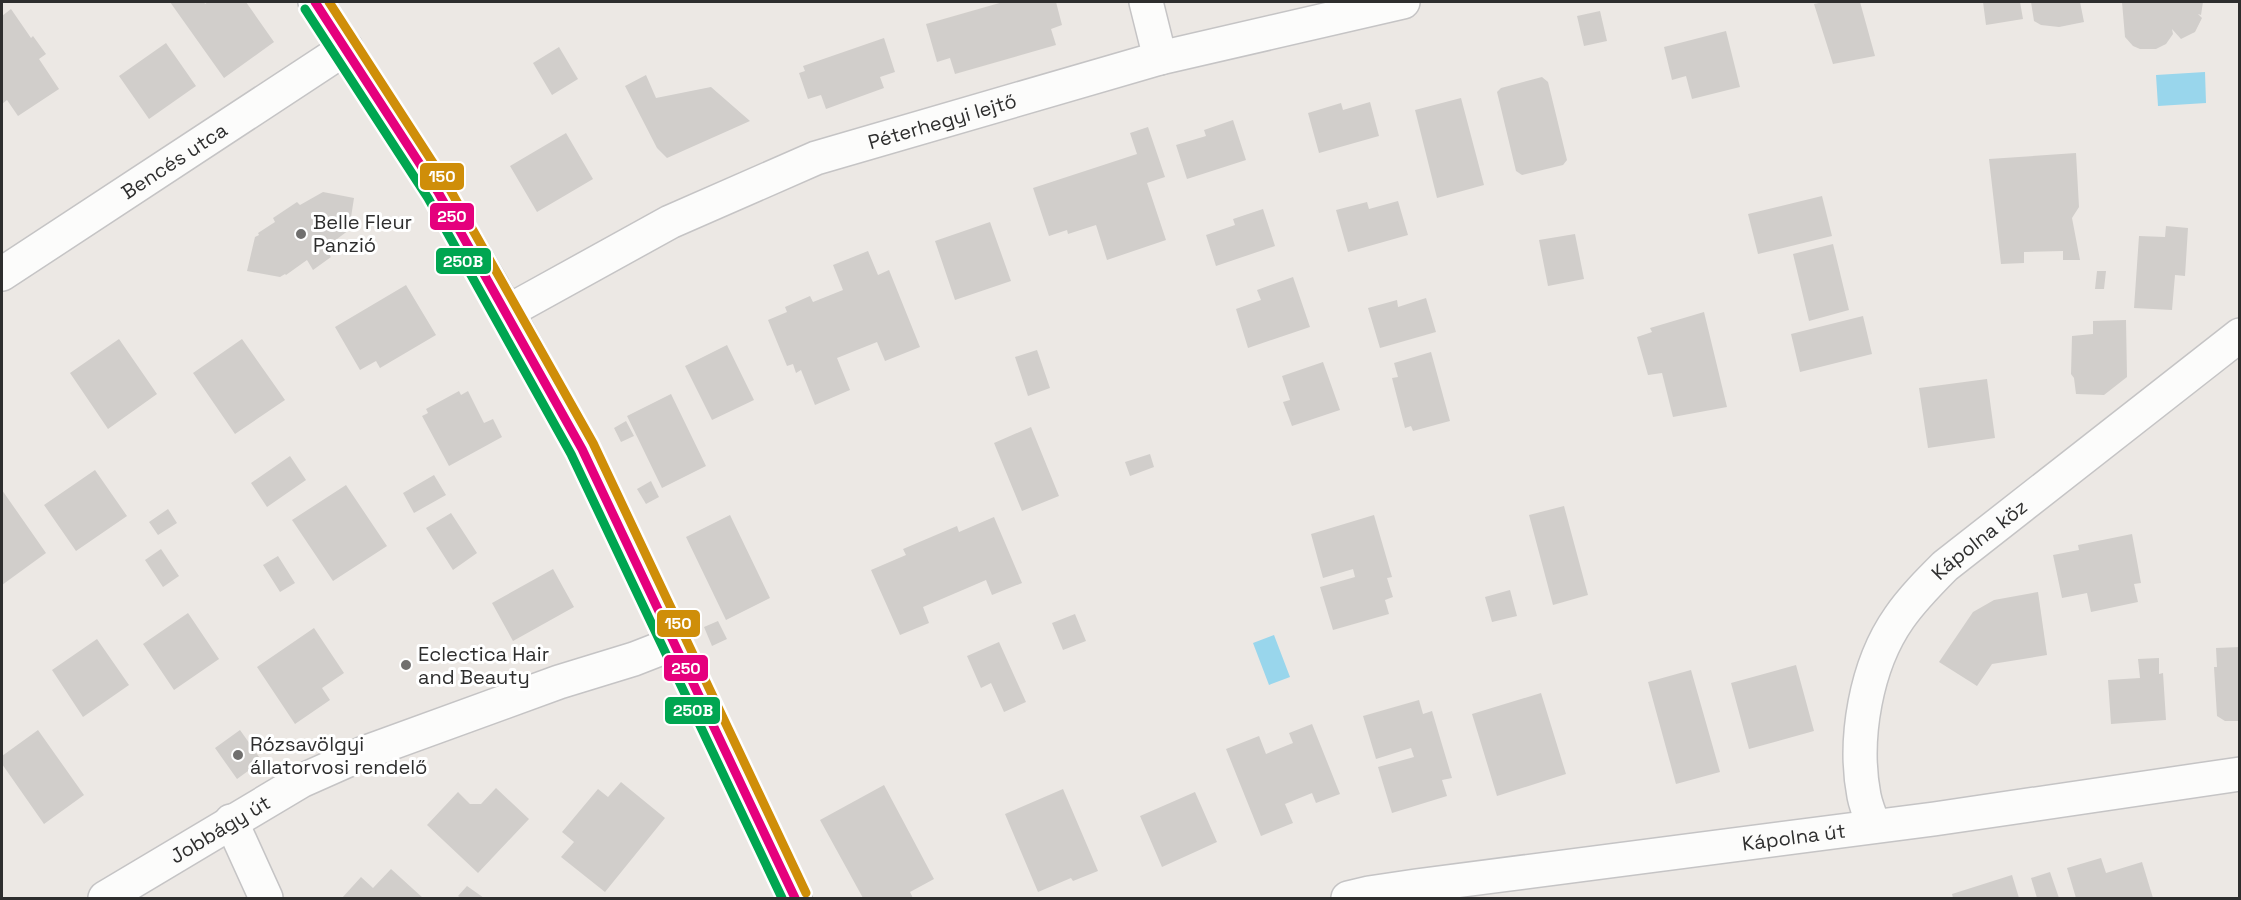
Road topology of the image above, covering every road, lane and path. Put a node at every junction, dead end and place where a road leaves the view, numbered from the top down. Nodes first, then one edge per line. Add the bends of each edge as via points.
1 (315, 2) edge
2 (1146, 2) edge
3 (1402, 2) edge
4 (346, 48) junction
5 (1160, 57) junction
6 (2, 274) edge
7 (507, 312) junction
8 (2240, 335) edge
9 (675, 643) junction
10 (2240, 774) edge
11 (231, 821) junction
12 (1874, 826) junction
13 (105, 898) edge
14 (266, 898) edge
15 (795, 898) edge
16 (1348, 898) edge

1 - 4 street
2 - 5 street
3 - 5 street, Péterhegyi lejtő
4 - 6 street, Bencés utca
4 - 7 street via 438,192
5 - 7 street, Péterhegyi lejtő via 816,158 670,222
7 - 9 street via 582,449
8 - 12 street, Kápolna köz via 1945,566 1898,618 1870,682 1860,737 1864,798
9 - 11 street, Jobbágy út via 364,753 301,781
9 - 15 street
10 - 12 street, Kápolna út
11 - 13 street, Jobbágy út
11 - 14 street
12 - 16 street, Kápolna út

